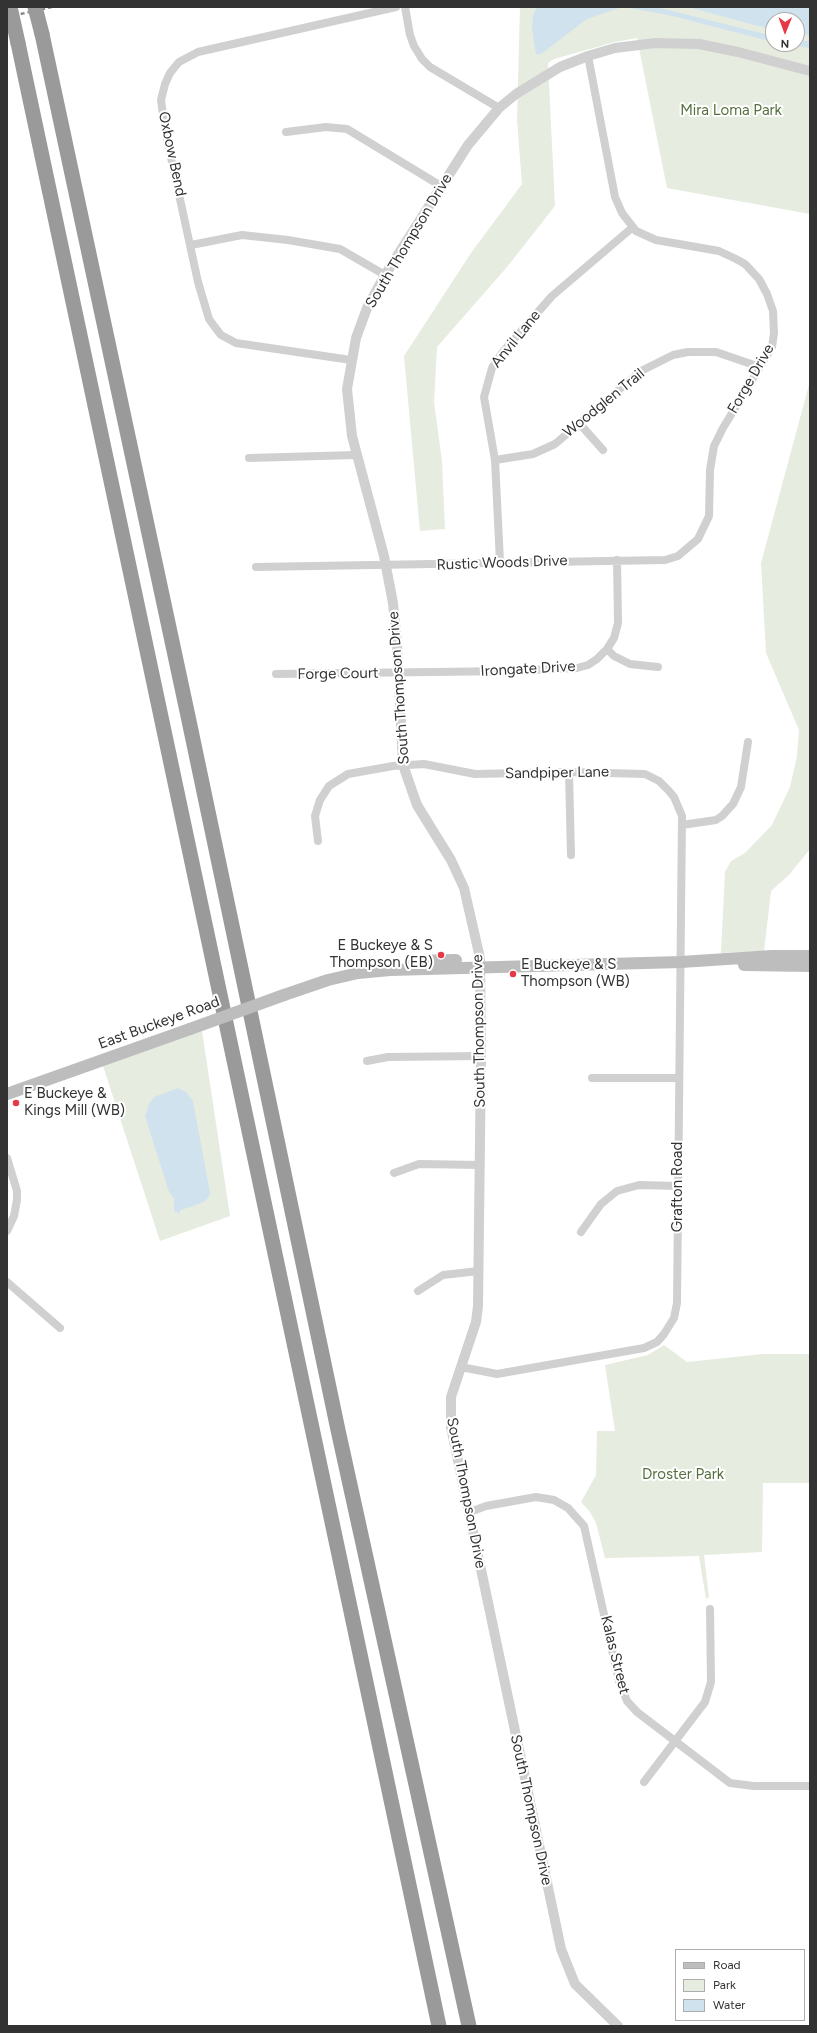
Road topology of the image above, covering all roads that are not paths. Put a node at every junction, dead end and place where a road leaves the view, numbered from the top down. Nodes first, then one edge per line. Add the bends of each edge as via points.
1 (10, 7) edge
2 (36, 7) edge
3 (396, 7) edge
4 (405, 7) edge
5 (588, 56) junction
6 (810, 72) edge
7 (499, 108) junction
8 (286, 132) dead end
9 (441, 186) junction
10 (633, 226) junction
11 (191, 245) junction
12 (385, 275) junction
13 (351, 360) junction
14 (760, 366) junction
15 (579, 423) junction
16 (603, 450) dead end
17 (356, 455) junction
18 (249, 458) dead end
19 (495, 460) junction
20 (617, 560) junction
21 (500, 562) junction
22 (387, 566) junction
23 (256, 567) dead end
24 (608, 649) junction
25 (658, 667) dead end
26 (399, 673) junction
27 (276, 674) dead end
28 (748, 742) dead end
29 (403, 765) junction
30 (569, 772) junction
31 (682, 825) junction
32 (318, 841) dead end
33 (571, 856) dead end
34 (810, 956) edge
35 (681, 962) junction
36 (701, 962) junction
37 (481, 964) junction
38 (810, 966) edge
39 (481, 1056) junction
40 (368, 1061) dead end
41 (592, 1078) dead end
42 (679, 1078) junction
43 (7, 1094) edge
44 (7, 1158) edge
45 (480, 1165) junction
46 (394, 1173) dead end
47 (679, 1186) junction
48 (7, 1231) edge
49 (581, 1232) dead end
50 (479, 1271) junction
51 (7, 1282) edge
52 (418, 1291) dead end
53 (60, 1328) dead end
54 (461, 1367) junction
55 (470, 1512) junction
56 (710, 1609) dead end
57 (676, 1741) junction
58 (644, 1782) dead end
59 (810, 1786) edge
60 (613, 2024) edge
61 (439, 2026) edge
62 (469, 2026) edge

1 - 61 highway, bridge
2 - 62 highway, bridge via 192,731 338,1430
3 - 11 street, Oxbow Bend via 198,52 184,58 174,67 165,84 162,108
4 - 7 street via 410,35 422,59 430,67
5 - 6 street, South Thompson Drive via 628,46 669,42 699,44
5 - 7 street, South Thompson Drive via 546,75
5 - 10 street, Forge Drive via 615,197 622,213
7 - 9 street, South Thompson Drive via 468,145
8 - 9 street via 326,127 346,129
9 - 12 street, South Thompson Drive
10 - 14 street, Forge Drive via 636,231 656,240 729,255 745,264 759,279 771,303 774,318 772,347
10 - 19 street, Anvil Lane via 552,296 492,368 484,397
11 - 12 street via 242,235 288,240 340,249
11 - 13 street, Oxbow Bend via 209,319 221,335 230,341 275,350
12 - 13 street, South Thompson Drive via 367,308
13 - 17 street, South Thompson Drive via 347,400
14 - 15 street, Woodglen Trail via 716,352 673,355 640,371
14 - 20 street, Forge Drive via 714,446 710,470 709,516 698,539 678,556 665,560
15 - 16 street
15 - 19 street, Woodglen Trail via 543,450
17 - 18 street
17 - 22 street, South Thompson Drive
19 - 21 street, Anvil Lane
20 - 21 street, Rustic Woods Drive
20 - 24 street, Irongate Drive via 618,623
21 - 22 street, Rustic Woods Drive
22 - 23 street, Rustic Woods Drive
22 - 26 street, South Thompson Drive
24 - 25 street via 614,656 630,664
24 - 26 street, Irongate Drive via 597,659 577,668
26 - 27 street, Forge Court
26 - 29 street, South Thompson Drive
28 - 31 street via 743,779 733,804 716,820
29 - 30 street, Sandpiper Lane via 424,764 475,774
29 - 32 street, Sandpiper Lane via 348,774 336,780 325,791 318,806 315,822
29 - 37 street, South Thompson Drive via 417,805 451,860 464,888 474,923
30 - 31 street, Sandpiper Lane via 627,772 654,778 674,797 682,816
30 - 33 street
31 - 35 street, Grafton Road
34 - 36 main road, East Buckeye Road via 772,956
35 - 36 main road, East Buckeye Road
35 - 37 main road, East Buckeye Road
35 - 42 street, Grafton Road
36 - 38 main road, East Buckeye Road
37 - 39 street, South Thompson Drive
37 - 43 main road, East Buckeye Road, bridge via 421,961 383,964 339,973 321,982
39 - 40 street via 388,1057
39 - 45 street, South Thompson Drive
41 - 42 street
42 - 47 street, Grafton Road
44 - 48 street via 17,1195 14,1216
45 - 46 street via 419,1164
45 - 50 street, South Thompson Drive
47 - 49 street via 639,1185 617,1191 601,1204
47 - 54 street, Grafton Road via 677,1303 671,1324 657,1342 644,1348 496,1374
50 - 52 street via 443,1275
50 - 54 street, South Thompson Drive via 476,1322
51 - 53 street
54 - 55 street, South Thompson Drive via 451,1397 450,1416
55 - 57 street, Kalas Street via 486,1506 527,1498 545,1498 560,1503 580,1521 584,1526 623,1693 637,1712
55 - 60 street, South Thompson Drive via 483,1574 482,1580 561,1949 575,1984
56 - 57 street via 711,1682 701,1709
57 - 58 street
57 - 59 street, Kalas Street via 730,1783 754,1786

